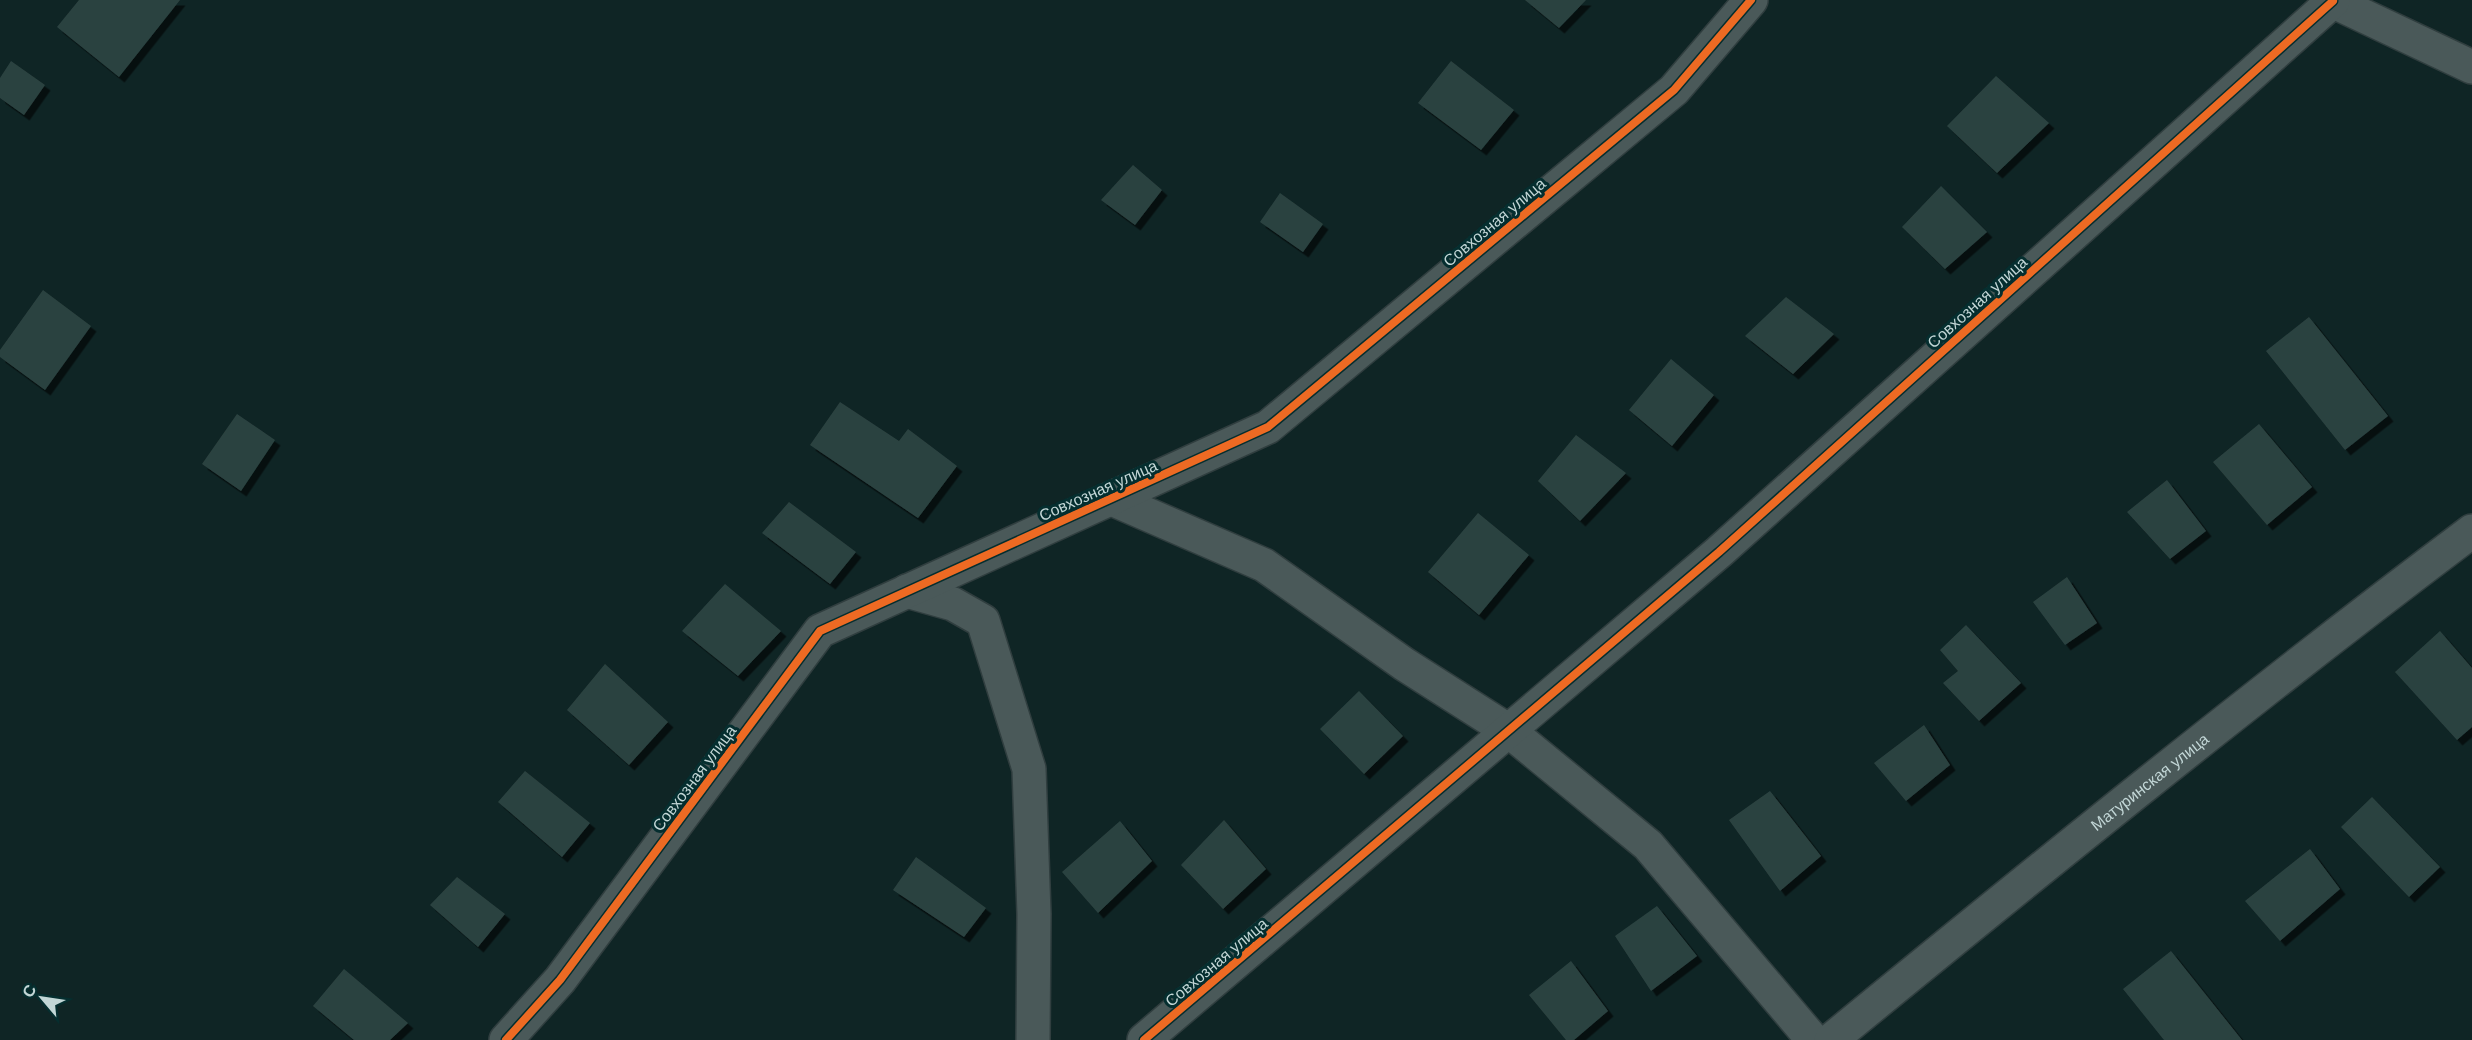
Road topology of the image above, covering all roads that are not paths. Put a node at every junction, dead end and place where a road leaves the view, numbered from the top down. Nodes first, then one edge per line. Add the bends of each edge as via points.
1 (1751, 0) edge
2 (2332, 1) edge
3 (2472, 67) edge
4 (1112, 498) junction
5 (2472, 531) edge
6 (907, 591) junction
7 (1509, 731) junction
8 (506, 1040) edge
9 (1033, 1040) edge
10 (1144, 1040) edge
11 (1813, 1040) edge
12 (1831, 1040) edge

1 - 4 street, Совхозная улица via 1674,90 1268,427
2 - 3 street
2 - 7 street, Совхозная улица via 1719,552
4 - 6 street, Совхозная улица
4 - 7 street via 1264,565 1404,664
5 - 12 street, Матуринская улица via 2304,657 2107,813
6 - 8 street, Совхозная улица via 820,631 560,980
6 - 9 street via 953,604 983,621 1029,769
7 - 10 street, Совхозная улица
7 - 11 street via 1648,845

